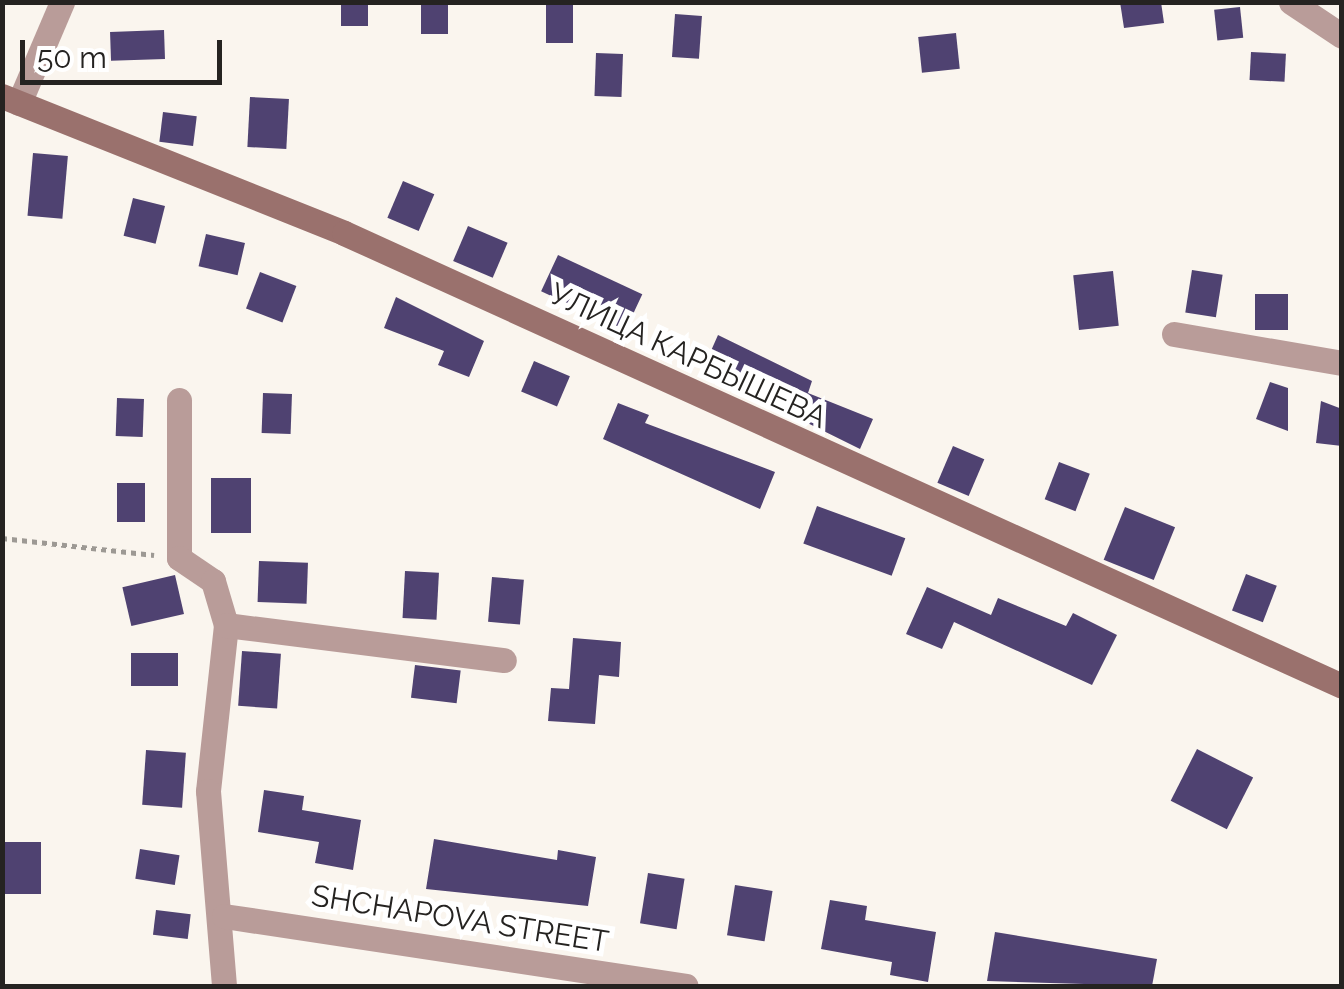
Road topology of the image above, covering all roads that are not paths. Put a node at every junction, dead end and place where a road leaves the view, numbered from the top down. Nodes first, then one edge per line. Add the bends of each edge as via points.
1 (62, 2) edge
2 (1291, 2) edge
3 (1342, 36) edge
4 (11, 99) edge
5 (1174, 334) dead end
6 (1342, 362) edge
7 (179, 400) dead end
8 (226, 625) junction
9 (504, 660) dead end
10 (1342, 686) edge
11 (224, 916) junction
12 (224, 986) edge
13 (686, 986) edge

1 - 4 street
2 - 3 street
4 - 10 main road, УЛИЦА КАРБЫШЕВА via 344,233
5 - 6 street
7 - 8 street via 179,558 212,581
8 - 9 street
8 - 11 street via 208,790
11 - 12 street
11 - 13 street, SHCHAPOVA STREET

